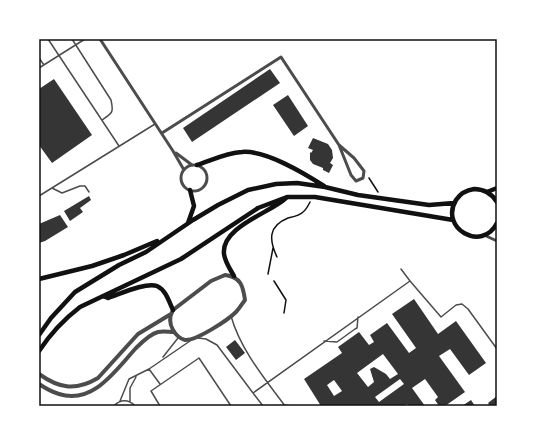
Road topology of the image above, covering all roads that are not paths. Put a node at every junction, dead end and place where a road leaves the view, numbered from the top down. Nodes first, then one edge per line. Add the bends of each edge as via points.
1 (48, 39) edge
2 (72, 39) edge
3 (85, 39) edge
4 (100, 39) edge
5 (76, 45) junction
6 (59, 56) junction
7 (39, 58) edge
8 (44, 66) junction
9 (39, 68) edge
10 (102, 120) junction
11 (156, 124) junction
12 (162, 133) junction
13 (339, 145) junction
14 (119, 146) junction
15 (173, 151) junction
16 (195, 165) junction
17 (184, 170) junction
18 (325, 186) junction
19 (52, 188) junction
20 (497, 188) edge
21 (190, 190) junction
22 (89, 192) dead end
23 (487, 192) junction
24 (39, 196) edge
25 (287, 197) junction
26 (497, 202) edge
27 (454, 204) junction
28 (453, 220) junction
29 (497, 223) edge
30 (188, 224) junction
31 (484, 235) junction
32 (167, 237) junction
33 (497, 241) edge
34 (401, 269) dead end
35 (234, 276) junction
36 (39, 279) edge
37 (410, 281) junction
38 (103, 296) junction
39 (172, 312) junction
40 (231, 316) junction
41 (358, 317) junction
42 (174, 332) junction
43 (39, 335) edge
44 (178, 337) junction
45 (194, 338) junction
46 (324, 341) junction
47 (497, 349) edge
48 (39, 351) edge
49 (162, 359) junction
50 (149, 369) junction
51 (39, 374) edge
52 (137, 376) junction
53 (267, 382) junction
54 (39, 384) edge
55 (160, 384) junction
56 (253, 393) junction
57 (120, 401) junction
58 (130, 402) junction
59 (114, 406) edge
60 (135, 406) edge
61 (139, 406) edge
62 (160, 406) edge
63 (231, 406) edge
64 (263, 406) edge
65 (284, 406) edge
66 (291, 406) edge

1 - 6 lane
2 - 5 lane
3 - 5 lane
4 - 11 street
5 - 6 lane
5 - 10 lane via 111,100 111,114
6 - 8 lane
6 - 10 lane
7 - 8 lane
8 - 9 lane
10 - 14 lane
11 - 12 street
11 - 14 lane
12 - 13 street via 281,57
12 - 15 street
13 - 13 street via 351,175 356,181 363,178 364,171
14 - 19 lane
15 - 16 street
15 - 17 street
16 - 17 street via 187,166
16 - 18 main road via 234,153 253,153 273,159
16 - 21 street via 206,171 207,181 200,190
17 - 21 street via 181,179
18 - 27 main road via 358,195 428,205
18 - 30 main road via 276,184 248,190
19 - 22 lane via 62,193 85,186
19 - 24 lane
20 - 23 main road
21 - 30 main road via 194,206
23 - 26 main road
23 - 27 main road via 480,189 464,192
25 - 28 main road via 315,197
25 - 35 main road via 233,232 226,240 224,255
25 - 38 main road via 258,208 180,259
27 - 28 main road
28 - 31 main road via 457,227 469,236
29 - 31 main road
30 - 32 main road
31 - 33 street
32 - 36 main road via 124,255
32 - 43 main road via 146,252 118,265 75,292
34 - 37 lane
35 - 39 street via 225,275 211,281
35 - 40 street via 242,284 245,300
37 - 41 lane
37 - 47 lane via 441,317 456,305 462,304
38 - 39 main road via 108,298 150,285 158,286 165,294
38 - 48 main road via 66,318 54,329
39 - 42 street via 171,326
39 - 51 street via 138,334 92,382 77,387 66,387
40 - 45 street
40 - 53 lane via 242,344
41 - 46 lane
41 - 46 lane via 357,328 337,342
42 - 44 street
42 - 54 street via 158,332 143,341 103,384 86,393 58,394
44 - 45 street via 184,340
44 - 49 lane
45 - 49 lane
45 - 56 lane via 206,339 217,345
46 - 53 lane
49 - 50 lane
50 - 52 lane
50 - 55 lane
52 - 57 lane via 129,379
52 - 58 lane via 130,388
53 - 56 lane
53 - 65 lane
55 - 62 lane via 151,390
55 - 63 lane via 199,358
56 - 64 lane
57 - 58 lane
57 - 59 lane
58 - 60 lane
60 - 61 lane
65 - 66 lane

